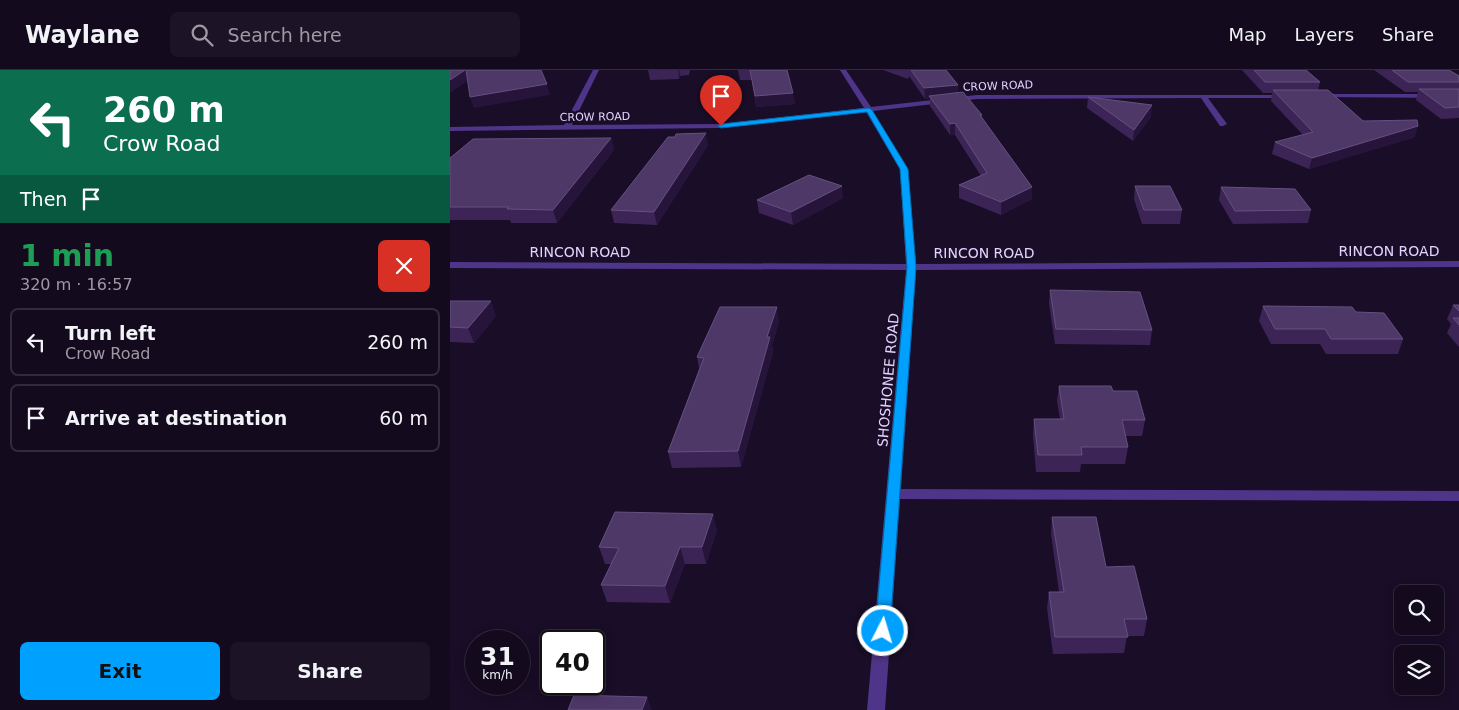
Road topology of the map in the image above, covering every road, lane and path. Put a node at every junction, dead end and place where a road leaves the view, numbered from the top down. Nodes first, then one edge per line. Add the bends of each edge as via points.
1 (596, 70) edge
2 (843, 70) edge
3 (1203, 96) junction
4 (1301, 96) edge
5 (1311, 96) edge
6 (1459, 96) edge
7 (869, 110) junction
8 (1223, 124) dead end
9 (450, 129) edge
10 (566, 129) junction
11 (1459, 264) edge
12 (450, 266) edge
13 (912, 267) junction
14 (894, 494) junction
15 (1459, 496) edge
16 (876, 710) edge

1 - 10 street
2 - 7 street, SHOSHONEE ROAD
3 - 4 street, CROW ROAD
3 - 7 street, CROW ROAD via 977,97
3 - 8 street
5 - 6 street
7 - 10 street, CROW ROAD via 721,126
7 - 13 street, SHOSHONEE ROAD via 904,169
9 - 10 street, CROW ROAD
11 - 13 street, RINCON ROAD
12 - 13 street, RINCON ROAD
13 - 14 street, SHOSHONEE ROAD
14 - 15 street
14 - 16 street, SHOSHONEE ROAD

